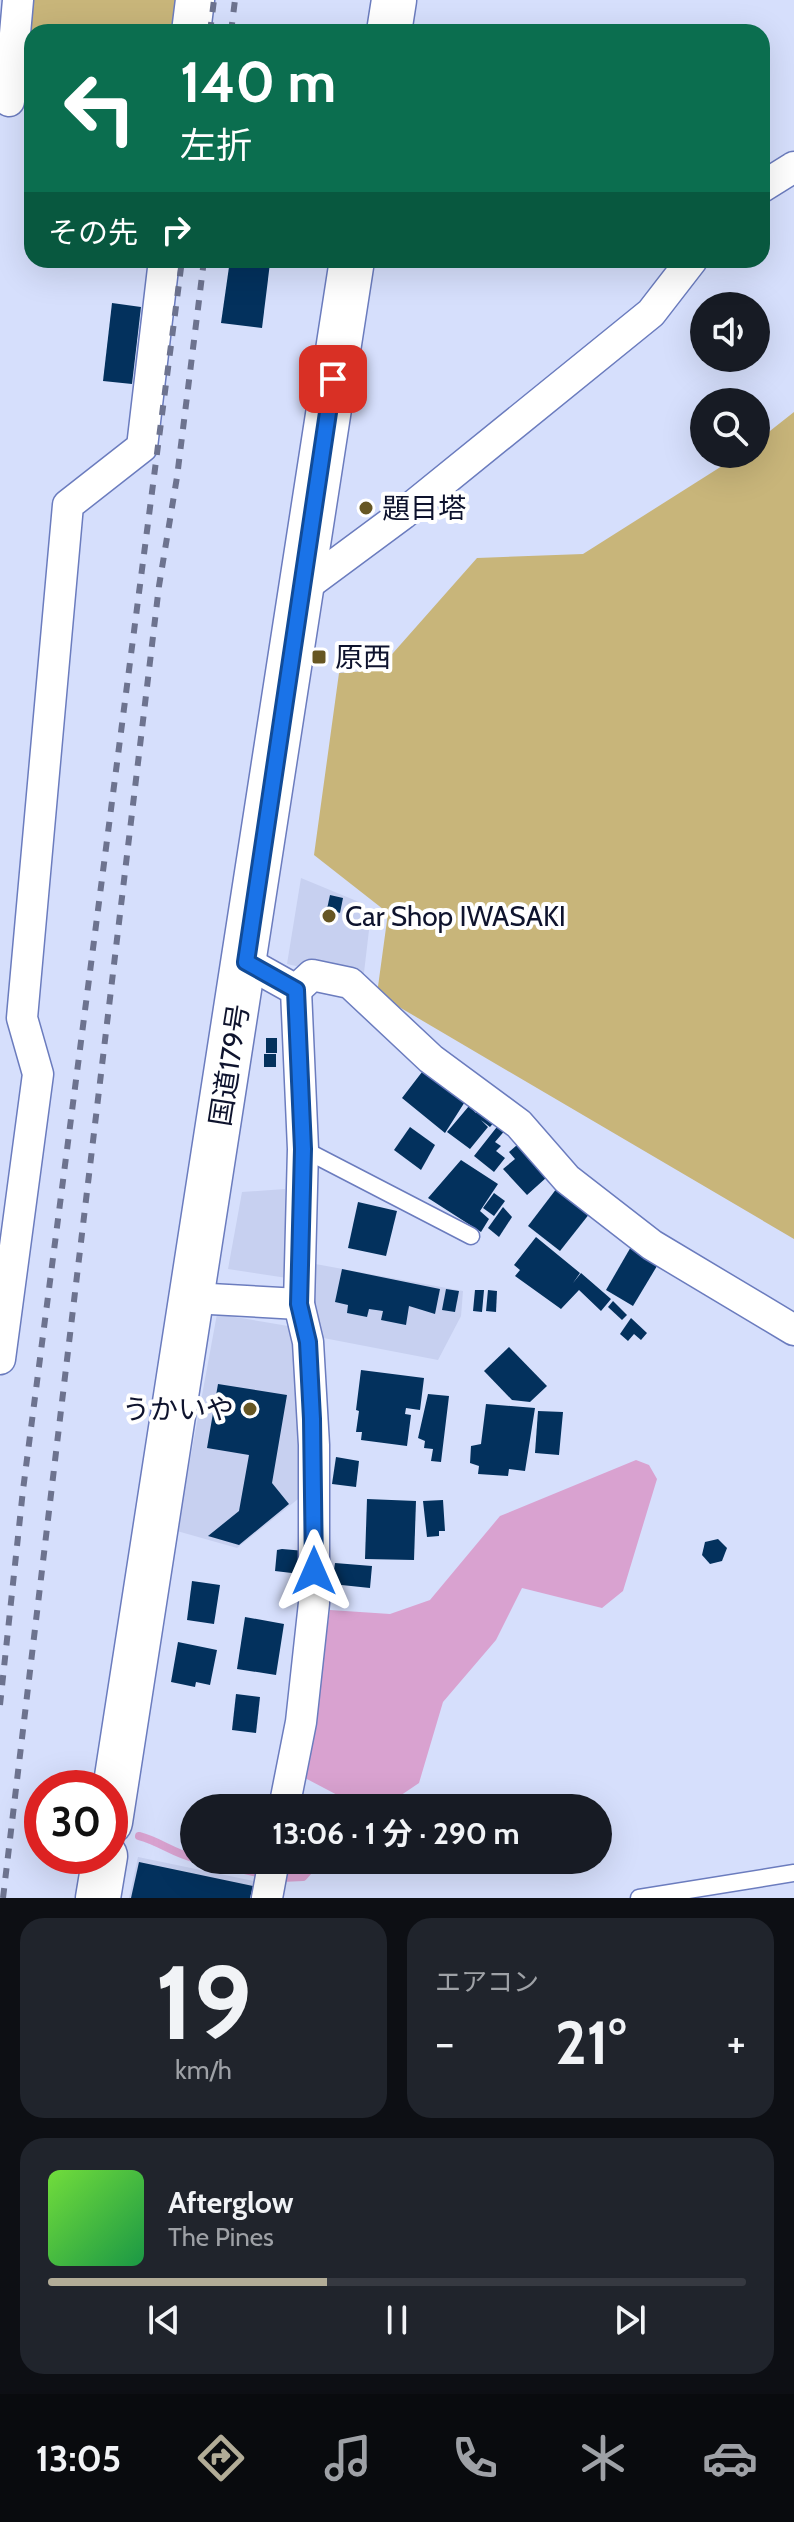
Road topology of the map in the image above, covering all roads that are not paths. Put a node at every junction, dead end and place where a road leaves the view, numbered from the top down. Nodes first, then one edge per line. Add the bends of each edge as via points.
1 (18, 0) edge
2 (195, 0) edge
3 (394, 0) edge
4 (192, 24) edge
5 (390, 24) edge
6 (14, 101) edge
7 (794, 167) edge
8 (770, 182) edge
9 (163, 268) edge
10 (351, 268) edge
11 (686, 268) edge
12 (299, 591) junction
13 (246, 962) junction
14 (296, 990) junction
15 (303, 1149) junction
16 (471, 1236) dead end
17 (192, 1298) junction
18 (299, 1304) junction
19 (794, 1330) edge
20 (1, 1341) edge
21 (118, 1770) edge
22 (287, 1794) edge
23 (794, 1873) edge
24 (102, 1874) edge
25 (271, 1874) edge
26 (98, 1898) edge
27 (267, 1898) edge
28 (639, 1898) edge

1 - 6 street
2 - 4 street
3 - 5 highway
7 - 8 street
9 - 20 street via 142,447 68,505 22,1018 38,1074
10 - 12 highway, 国道179号
11 - 12 street via 651,313 403,514
12 - 13 highway, 国道179号
13 - 14 street
13 - 17 highway, 国道179号
14 - 15 street
14 - 19 street via 312,975 350,983 431,1059 519,1124 567,1179 652,1245
15 - 16 lane
15 - 18 street
17 - 18 street
17 - 21 highway, 国道179号
18 - 22 street via 308,1342 314,1445 314,1603
23 - 28 lane
24 - 26 highway
25 - 27 street

